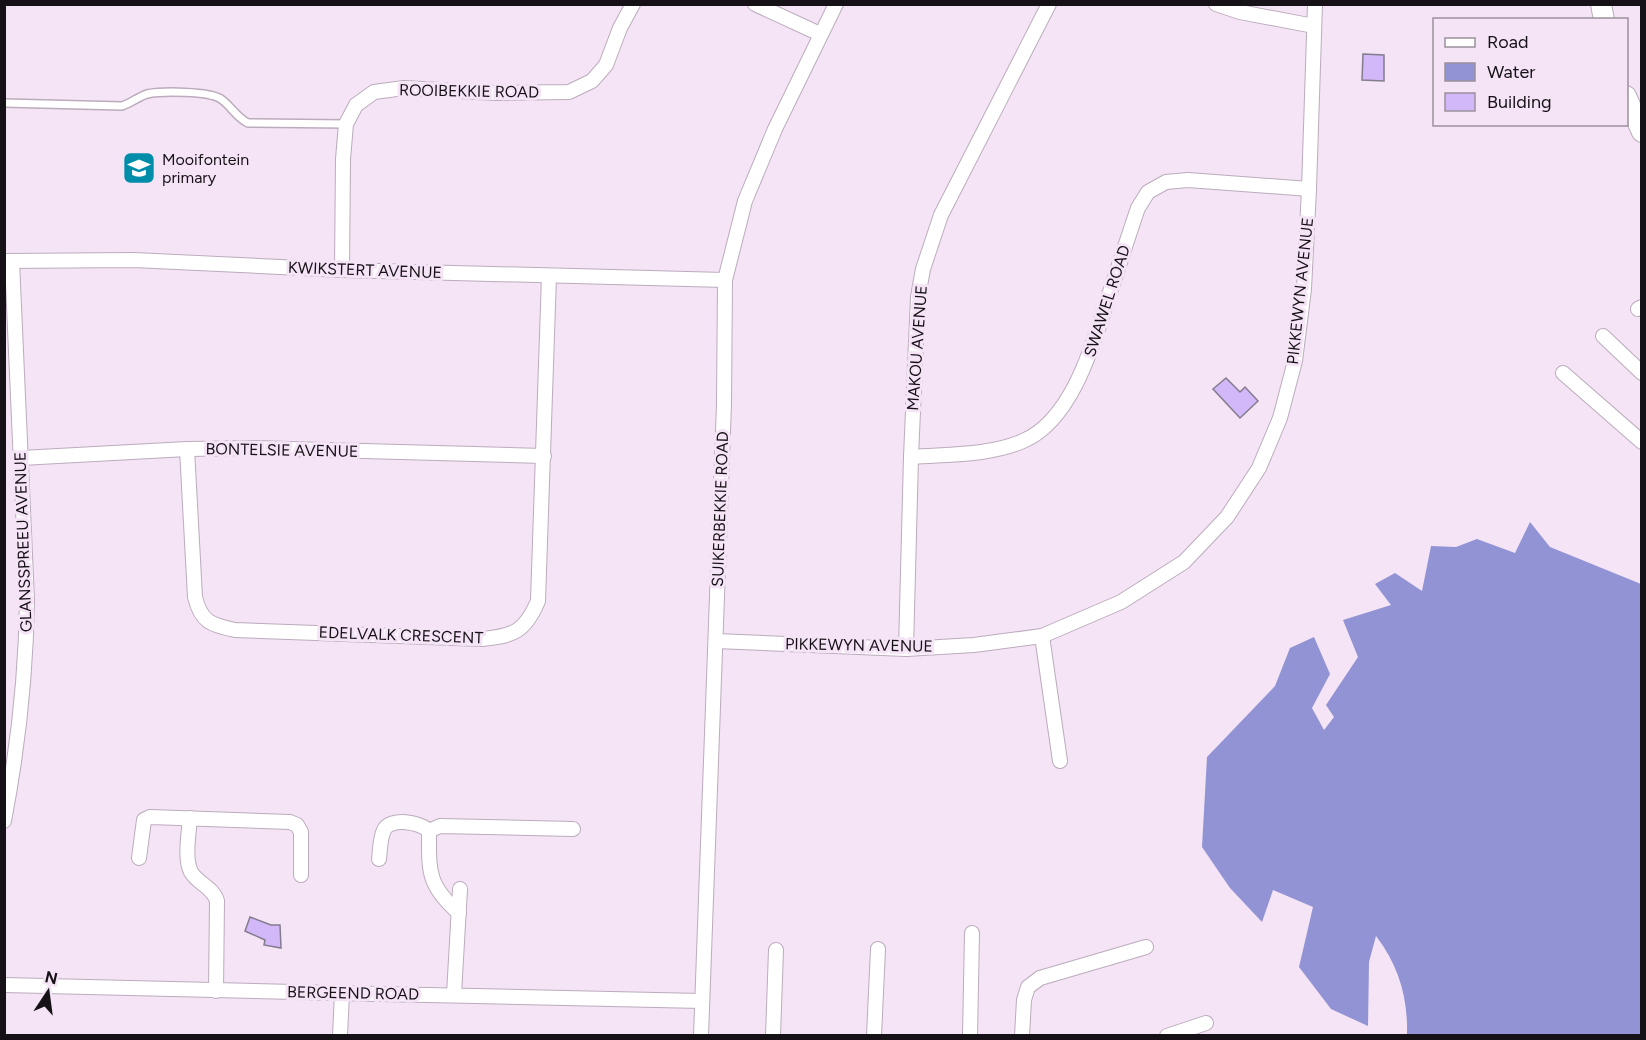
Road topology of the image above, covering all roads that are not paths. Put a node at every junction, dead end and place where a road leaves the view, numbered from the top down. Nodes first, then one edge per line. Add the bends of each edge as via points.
1 (633, 4) edge
2 (755, 4) edge
3 (836, 4) edge
4 (1049, 4) edge
5 (1216, 4) edge
6 (1315, 4) edge
7 (1314, 26) junction
8 (820, 34) junction
9 (1628, 101) edge
10 (4, 103) edge
11 (346, 124) junction
12 (1641, 132) edge
13 (1309, 189) junction
14 (8, 261) edge
15 (342, 270) junction
16 (549, 276) junction
17 (725, 280) junction
18 (1603, 336) dead end
19 (1563, 373) dead end
20 (1641, 373) edge
21 (1641, 442) edge
22 (187, 449) junction
23 (544, 456) junction
24 (911, 457) junction
25 (21, 458) junction
26 (1042, 636) junction
27 (716, 641) junction
28 (906, 649) junction
29 (1060, 761) dead end
30 (190, 818) junction
31 (4, 821) edge
32 (573, 829) dead end
33 (429, 831) junction
34 (139, 858) dead end
35 (379, 860) dead end
36 (301, 875) dead end
37 (460, 889) dead end
38 (459, 913) junction
39 (972, 933) dead end
40 (1146, 947) dead end
41 (776, 950) dead end
42 (878, 950) dead end
43 (4, 985) edge
44 (216, 992) junction
45 (342, 993) junction
46 (454, 994) junction
47 (702, 1000) junction
48 (1206, 1023) dead end
49 (340, 1035) edge
50 (701, 1035) edge
51 (773, 1035) edge
52 (874, 1035) edge
53 (969, 1035) edge
54 (1022, 1035) edge
55 (1167, 1035) edge

1 - 11 street, ROOIBEKKIE ROAD via 606,65 592,81 569,92 404,88 374,92 356,105
2 - 8 street
3 - 8 street, SUIKERBEKKIE ROAD
4 - 24 street, MAKOU AVENUE via 941,215 923,269 918,297
5 - 7 street
6 - 7 street, PIKKEWYN AVENUE
7 - 13 street, PIKKEWYN AVENUE
8 - 17 street, SUIKERBEKKIE ROAD via 746,201
9 - 12 street
10 - 11 lane via 122,106 149,94 204,93 221,99 249,123
11 - 15 street
13 - 24 street, SWAWEL ROAD via 1188,180 1166,182 1148,192 1138,208 1087,362 1070,395 1048,423 1025,440 997,449
13 - 26 street, PIKKEWYN AVENUE via 1304,289 1295,361 1280,418 1258,468 1227,517 1184,561 1121,602
14 - 15 street, KWIKSTERT AVENUE via 134,260
14 - 25 street, GLANSSPREEU AVENUE
15 - 16 street, KWIKSTERT AVENUE
16 - 17 street, KWIKSTERT AVENUE
16 - 23 street, EDELVALK CRESCENT
17 - 27 street, SUIKERBEKKIE ROAD
18 - 20 street
19 - 21 street
22 - 23 street, BONTELSIE AVENUE
22 - 23 street, EDELVALK CRESCENT via 195,597 205,620 235,630 482,639 505,637 520,630 538,602
22 - 25 street, BONTELSIE AVENUE
24 - 28 street, MAKOU AVENUE
25 - 31 street, GLANSSPREEU AVENUE via 26,644 21,717
26 - 28 street, PIKKEWYN AVENUE
26 - 29 street
27 - 28 street, PIKKEWYN AVENUE
27 - 47 street, SUIKERBEKKIE ROAD
30 - 34 street via 144,820
30 - 36 street via 297,825 301,832
30 - 44 street via 190,870 217,901
32 - 33 street via 440,826
33 - 35 street via 416,824 387,825
33 - 38 street via 429,873
37 - 38 street
38 - 46 street
39 - 53 street
40 - 54 street via 1040,978 1028,987
41 - 51 street
42 - 52 street
43 - 44 street, BERGEEND ROAD
44 - 45 street, BERGEEND ROAD
45 - 46 street, BERGEEND ROAD
45 - 49 street
46 - 47 street, BERGEEND ROAD
47 - 50 street, SUIKERBEKKIE ROAD
48 - 55 street

